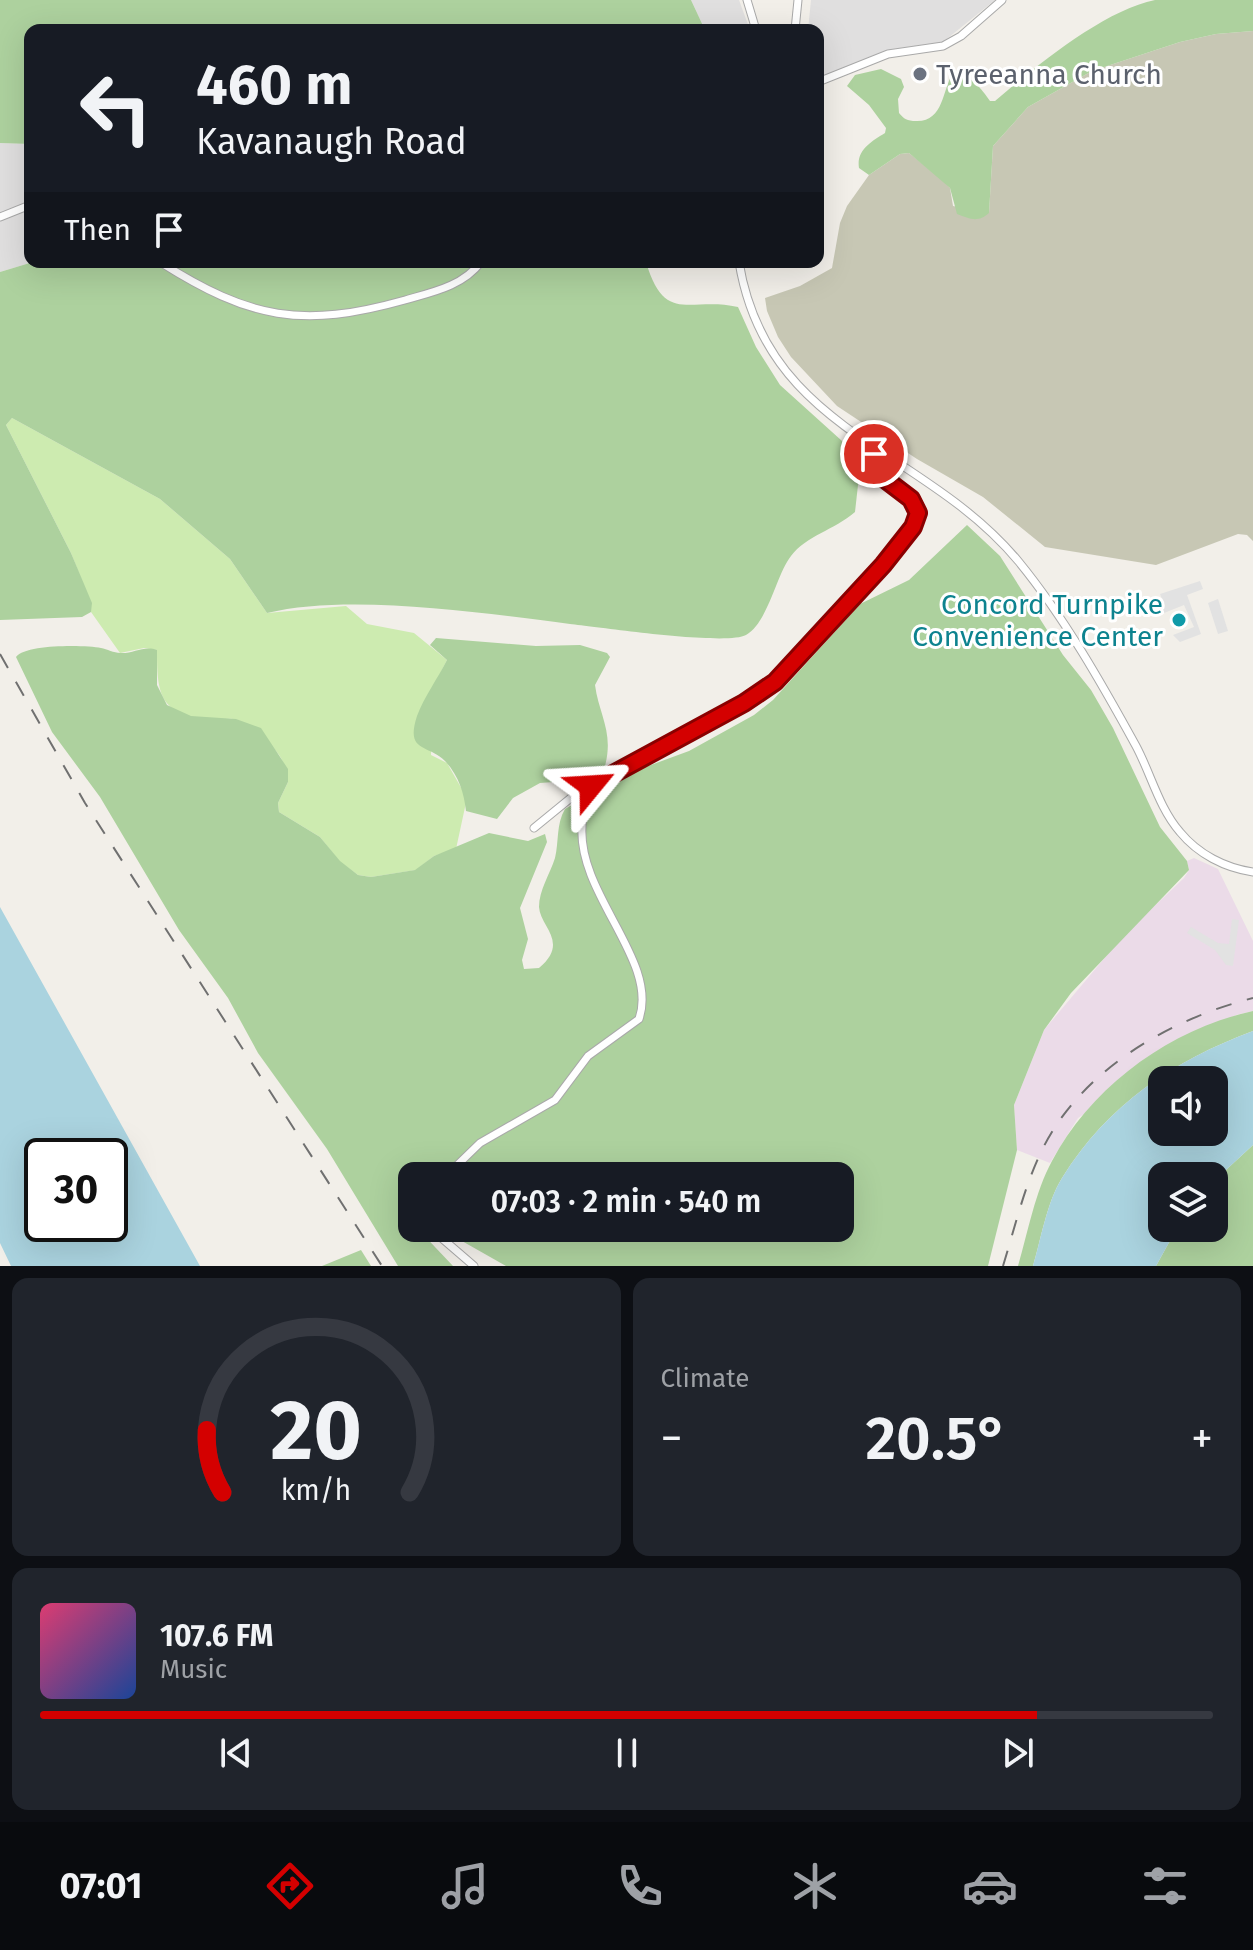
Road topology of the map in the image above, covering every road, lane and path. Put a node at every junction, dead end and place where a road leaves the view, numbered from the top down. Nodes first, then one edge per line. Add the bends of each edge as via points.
1 (747, 0) edge
2 (798, 0) edge
3 (1002, 0) edge
4 (754, 24) edge
5 (796, 24) edge
6 (824, 80) edge
7 (24, 207) edge
8 (0, 217) edge
9 (170, 268) edge
10 (475, 268) edge
11 (740, 268) edge
12 (876, 449) junction
13 (593, 785) junction
14 (534, 828) dead end
15 (1253, 872) edge
16 (460, 1162) edge
17 (446, 1242) edge
18 (474, 1266) edge

1 - 4 street
2 - 5 street
3 - 6 street via 952,42 888,54
7 - 8 street
9 - 10 street via 217,295 256,310 297,317 363,310 432,292 462,280
11 - 12 street via 751,310 775,360 805,396
12 - 13 street via 873,470 911,499 918,513 875,575 761,693
12 - 15 street via 968,512 1019,562 1136,747 1173,823 1215,860
13 - 14 street
13 - 16 street via 582,822 584,854 597,895 640,979 639,1019 588,1056 555,1100 480,1143
17 - 18 street

